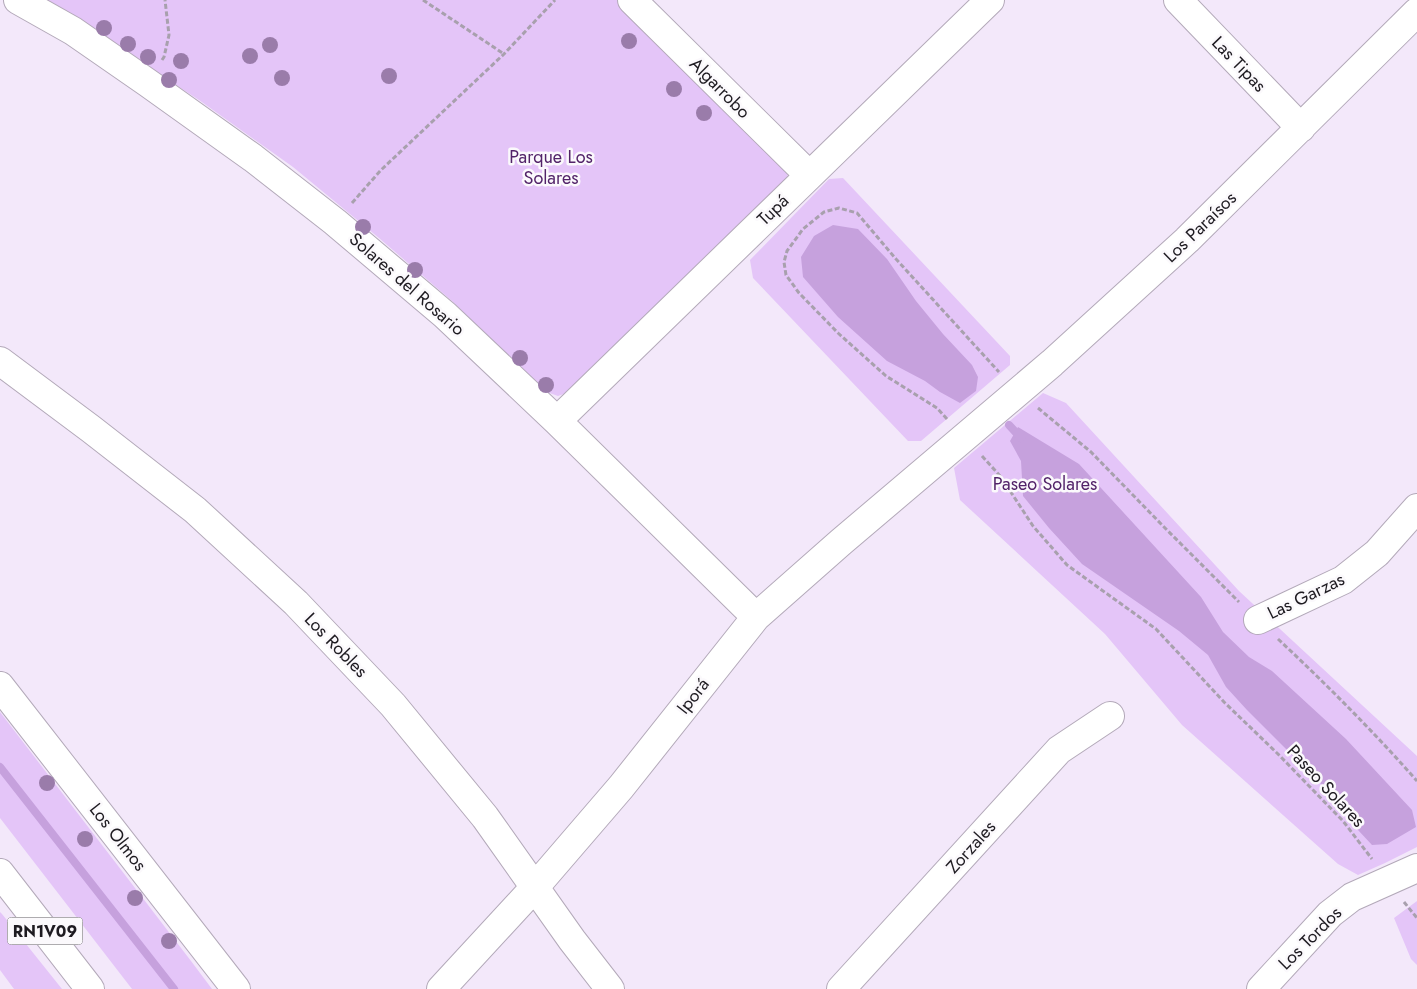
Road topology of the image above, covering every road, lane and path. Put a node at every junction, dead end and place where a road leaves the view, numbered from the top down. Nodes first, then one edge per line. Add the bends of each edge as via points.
1 (18, 0) edge
2 (165, 0) edge
3 (423, 0) edge
4 (555, 0) edge
5 (632, 0) edge
6 (990, 0) edge
7 (1178, 0) edge
8 (1417, 12) edge
9 (504, 54) junction
10 (148, 83) junction
11 (1301, 128) junction
12 (809, 175) junction
13 (335, 222) junction
14 (0, 361) edge
15 (1018, 392) junction
16 (558, 422) junction
17 (968, 433) junction
18 (1417, 508) edge
19 (756, 617) junction
20 (1258, 620) junction
21 (0, 686) edge
22 (1110, 716) dead end
23 (1417, 781) edge
24 (1417, 868) edge
25 (0, 873) edge
26 (1388, 881) junction
27 (535, 888) junction
28 (1417, 918) edge
29 (90, 989) edge
30 (236, 989) edge
31 (441, 989) edge
32 (610, 989) edge
33 (841, 989) edge
34 (1261, 989) edge

1 - 10 street, Solares del Rosario via 73,31
2 - 10 path via 169,35 164,57
3 - 9 path
4 - 9 path
5 - 12 street, Algarrobo
6 - 12 street, Tupá
7 - 11 street, Las Tipas
8 - 11 street, Los Paraísos
9 - 13 path via 381,170
10 - 13 street, Solares del Rosario
11 - 15 street, Los Paraísos via 1187,240
12 - 16 street, Tupá
13 - 16 street, Solares del Rosario via 445,315
14 - 27 street, Los Robles via 195,510 296,603 394,705 485,817
15 - 17 street, Los Paraísos
15 - 17 path, Paseo Solares via 857,213 839,208 824,212 803,229 787,250 784,262 786,275 798,293 886,376 937,408
15 - 20 path, Paseo Solares via 1091,452
16 - 19 street, Solares del Rosario
17 - 19 street, Iporá
17 - 26 path, Paseo Solares via 1034,526 1067,565 1156,629 1343,821
18 - 20 street, Las Garzas via 1377,553 1343,580
19 - 27 street, Iporá via 621,787
20 - 23 path, Paseo Solares via 1326,684
21 - 30 street, Los Olmos
22 - 33 street, Zorzales via 1059,750
24 - 26 street, Los Tordos
25 - 29 street, RN1V09
26 - 28 path, Paseo Solares
26 - 34 street, Los Tordos via 1352,897 1330,914
27 - 31 street, Iporá
27 - 32 street, Los Robles

